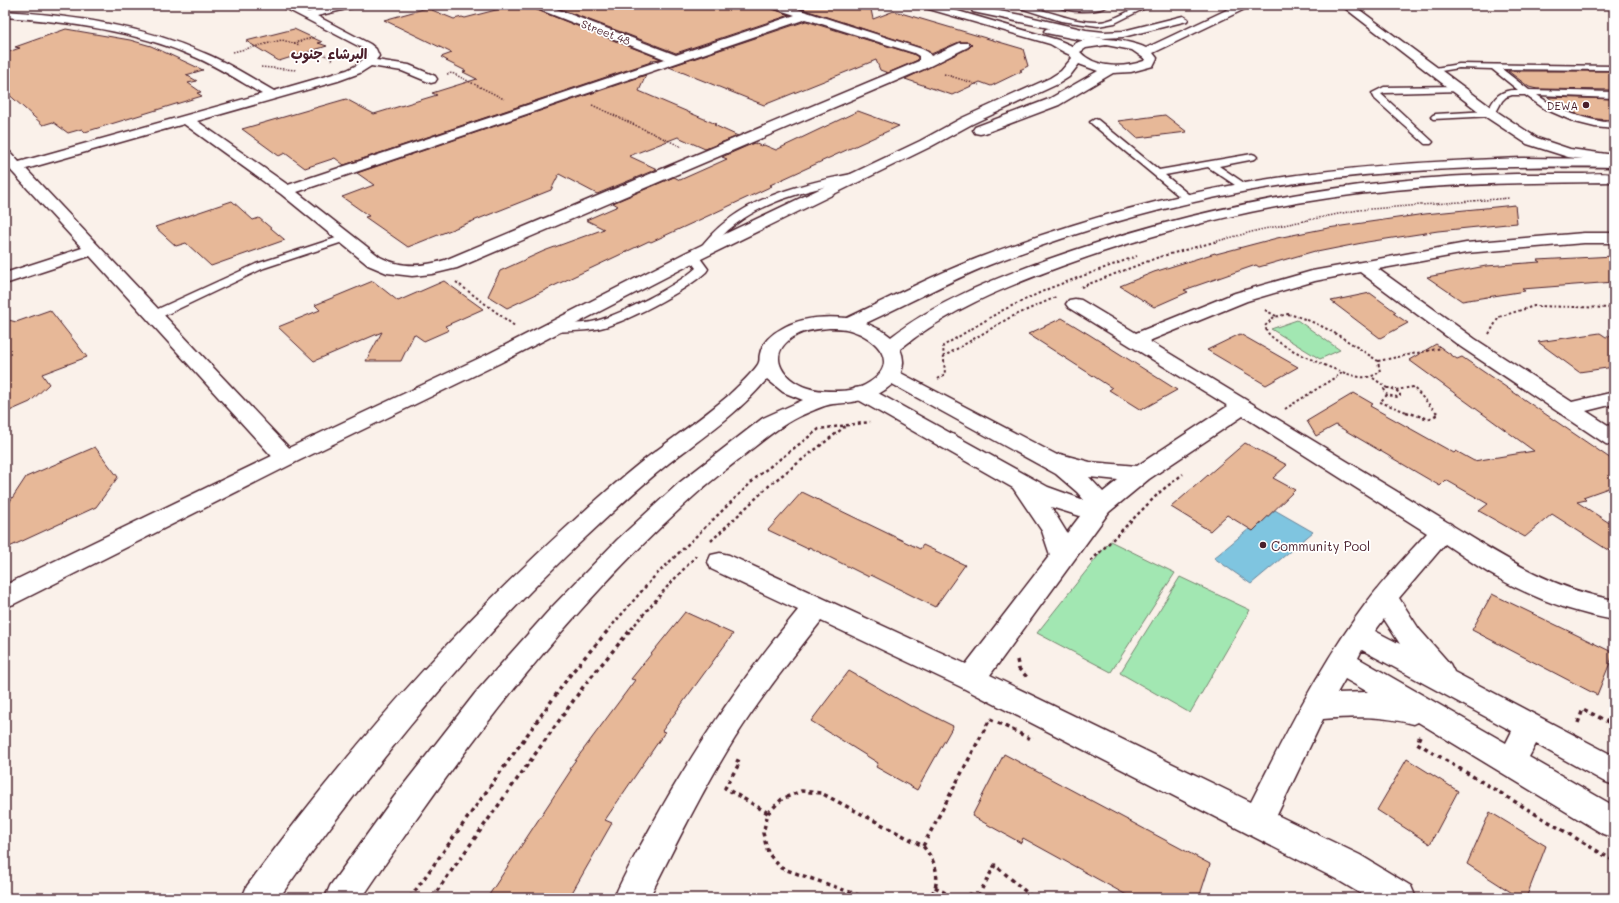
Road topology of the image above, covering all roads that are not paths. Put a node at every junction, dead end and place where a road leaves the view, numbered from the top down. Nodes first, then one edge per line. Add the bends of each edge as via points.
1 (286, 5) edge
2 (351, 5) edge
3 (537, 5) edge
4 (774, 5) edge
5 (926, 5) edge
6 (957, 5) edge
7 (1015, 5) edge
8 (1060, 5) edge
9 (1147, 5) edge
10 (1245, 5) edge
11 (1346, 5) edge
12 (1101, 6) edge
13 (977, 10) junction
14 (5, 14) edge
15 (1127, 14) junction
16 (308, 15) junction
17 (806, 15) junction
18 (1106, 42) junction
19 (1120, 43) junction
20 (964, 45) dead end
21 (1146, 52) junction
22 (1075, 56) junction
23 (676, 59) junction
24 (370, 62) junction
25 (923, 64) junction
26 (1493, 66) junction
27 (1612, 67) edge
28 (1110, 69) junction
29 (1435, 70) junction
30 (431, 79) road end
31 (1459, 89) junction
32 (1526, 92) junction
33 (1614, 94) edge
34 (272, 95) junction
35 (1491, 114) junction
36 (1436, 117) dead end
37 (186, 120) junction
38 (1095, 122) dead end
39 (1614, 126) edge
40 (1428, 142) dead end
41 (925, 144) junction
42 (1252, 157) dead end
43 (1614, 159) edge
44 (11, 161) edge
45 (1614, 163) edge
46 (1210, 164) junction
47 (1157, 173) junction
48 (1614, 178) edge
49 (1245, 187) junction
50 (286, 191) junction
51 (1189, 199) junction
52 (345, 238) junction
53 (1614, 238) edge
54 (92, 250) junction
55 (1364, 267) junction
56 (5, 279) edge
57 (1078, 296) road end
58 (153, 316) junction
59 (849, 324) junction
60 (1135, 340) junction
61 (890, 347) junction
62 (768, 365) junction
63 (890, 375) junction
64 (862, 393) junction
65 (828, 398) junction
66 (1614, 398) edge
67 (1242, 406) junction
68 (1568, 409) junction
69 (999, 433) junction
70 (1614, 439) edge
71 (972, 454) junction
72 (1040, 455) junction
73 (286, 458) junction
74 (1141, 474) junction
75 (1018, 480) junction
76 (1098, 509) junction
77 (1443, 530) junction
78 (710, 553) road end
79 (1063, 556) junction
80 (5, 597) edge
81 (1385, 597) junction
82 (817, 606) junction
83 (1614, 610) edge
84 (1358, 635) junction
85 (1341, 662) junction
86 (971, 679) junction
87 (1454, 685) junction
88 (1314, 708) junction
89 (1430, 714) junction
90 (1530, 726) junction
91 (1511, 763) junction
92 (1614, 771) edge
93 (1258, 821) junction
94 (1614, 823) edge
95 (259, 898) edge
96 (342, 898) edge
97 (632, 898) edge
98 (1399, 898) edge

1 - 16 street
2 - 16 street
3 - 23 street, Street 48
4 - 17 street
5 - 22 street via 1054,42 1066,47
6 - 13 street
7 - 15 lane via 1092,24 1107,23
8 - 12 lane via 1083,9
9 - 15 lane
10 - 21 street
11 - 29 street
12 - 15 lane via 1113,12
13 - 18 street via 1067,35
13 - 19 street via 1104,35 1123,34 1187,17 1148,36
14 - 34 street via 97,25 169,43 200,55
16 - 24 street via 366,46 372,51
17 - 23 street
17 - 25 street via 918,51 926,58
18 - 19 street
18 - 22 street via 1082,45 1075,49
19 - 21 street
20 - 25 street
21 - 28 street via 1151,58 1150,63 1141,67
22 - 28 street via 1085,63
22 - 41 street via 1065,74 1054,82 967,121
23 - 50 street
24 - 30 street via 405,68
24 - 34 street via 350,73
25 - 52 street via 438,268 400,271 384,267
26 - 27 lane
26 - 29 lane via 1454,66
26 - 32 lane
28 - 41 street via 1042,107 973,132
29 - 31 street
31 - 35 street
31 - 40 lane via 1384,90 1376,93
32 - 33 lane
32 - 35 lane via 1503,94
32 - 39 lane via 1565,116 1592,124
34 - 37 street
35 - 36 lane
35 - 43 street via 1520,134 1549,148
37 - 44 street
37 - 50 street
38 - 47 lane
41 - 73 street
42 - 46 lane
44 - 54 street
45 - 49 street via 1488,163 1404,167 1323,175
46 - 47 lane
46 - 49 lane
47 - 51 lane
48 - 61 street via 1533,178 1370,188 1207,216 1132,236 1017,277 930,317
49 - 51 street
50 - 52 street
51 - 59 street via 1055,235 987,260
52 - 58 lane via 266,264
53 - 55 street via 1584,238 1466,248
54 - 56 street
54 - 58 street
55 - 60 street via 1312,276 1268,288
55 - 68 street via 1468,343
57 - 60 street
58 - 73 street
59 - 61 street via 866,329
59 - 62 street via 808,324 790,330 777,340 769,352
60 - 67 street
61 - 63 street via 894,356 894,366
62 - 65 street via 782,384 811,396
62 - 95 street via 735,401 623,490 502,604 420,693 307,831
63 - 64 street via 874,389
63 - 69 street
64 - 65 street
64 - 71 street
65 - 96 street via 771,423 687,489 626,546 561,614 487,700 405,807
66 - 68 street
67 - 74 street
67 - 77 street
68 - 70 street
69 - 71 street
69 - 72 street
71 - 75 street
72 - 74 street via 1072,466
72 - 76 street via 1064,469 1085,486
73 - 80 street
74 - 76 street
75 - 76 street via 1068,504
75 - 79 street via 1054,529
76 - 79 street
77 - 81 street
77 - 83 street via 1504,570 1534,586 1567,599
78 - 82 street
79 - 86 street
81 - 84 street
81 - 87 street via 1400,625 1424,655
82 - 86 street
82 - 97 street via 765,671 713,748 663,835
84 - 85 street
84 - 87 street
85 - 88 street
85 - 89 street
86 - 93 street
87 - 90 street
88 - 89 street via 1350,704 1388,706
88 - 93 street
89 - 91 street
90 - 91 street
90 - 92 street
91 - 94 street
93 - 98 street via 1348,867

